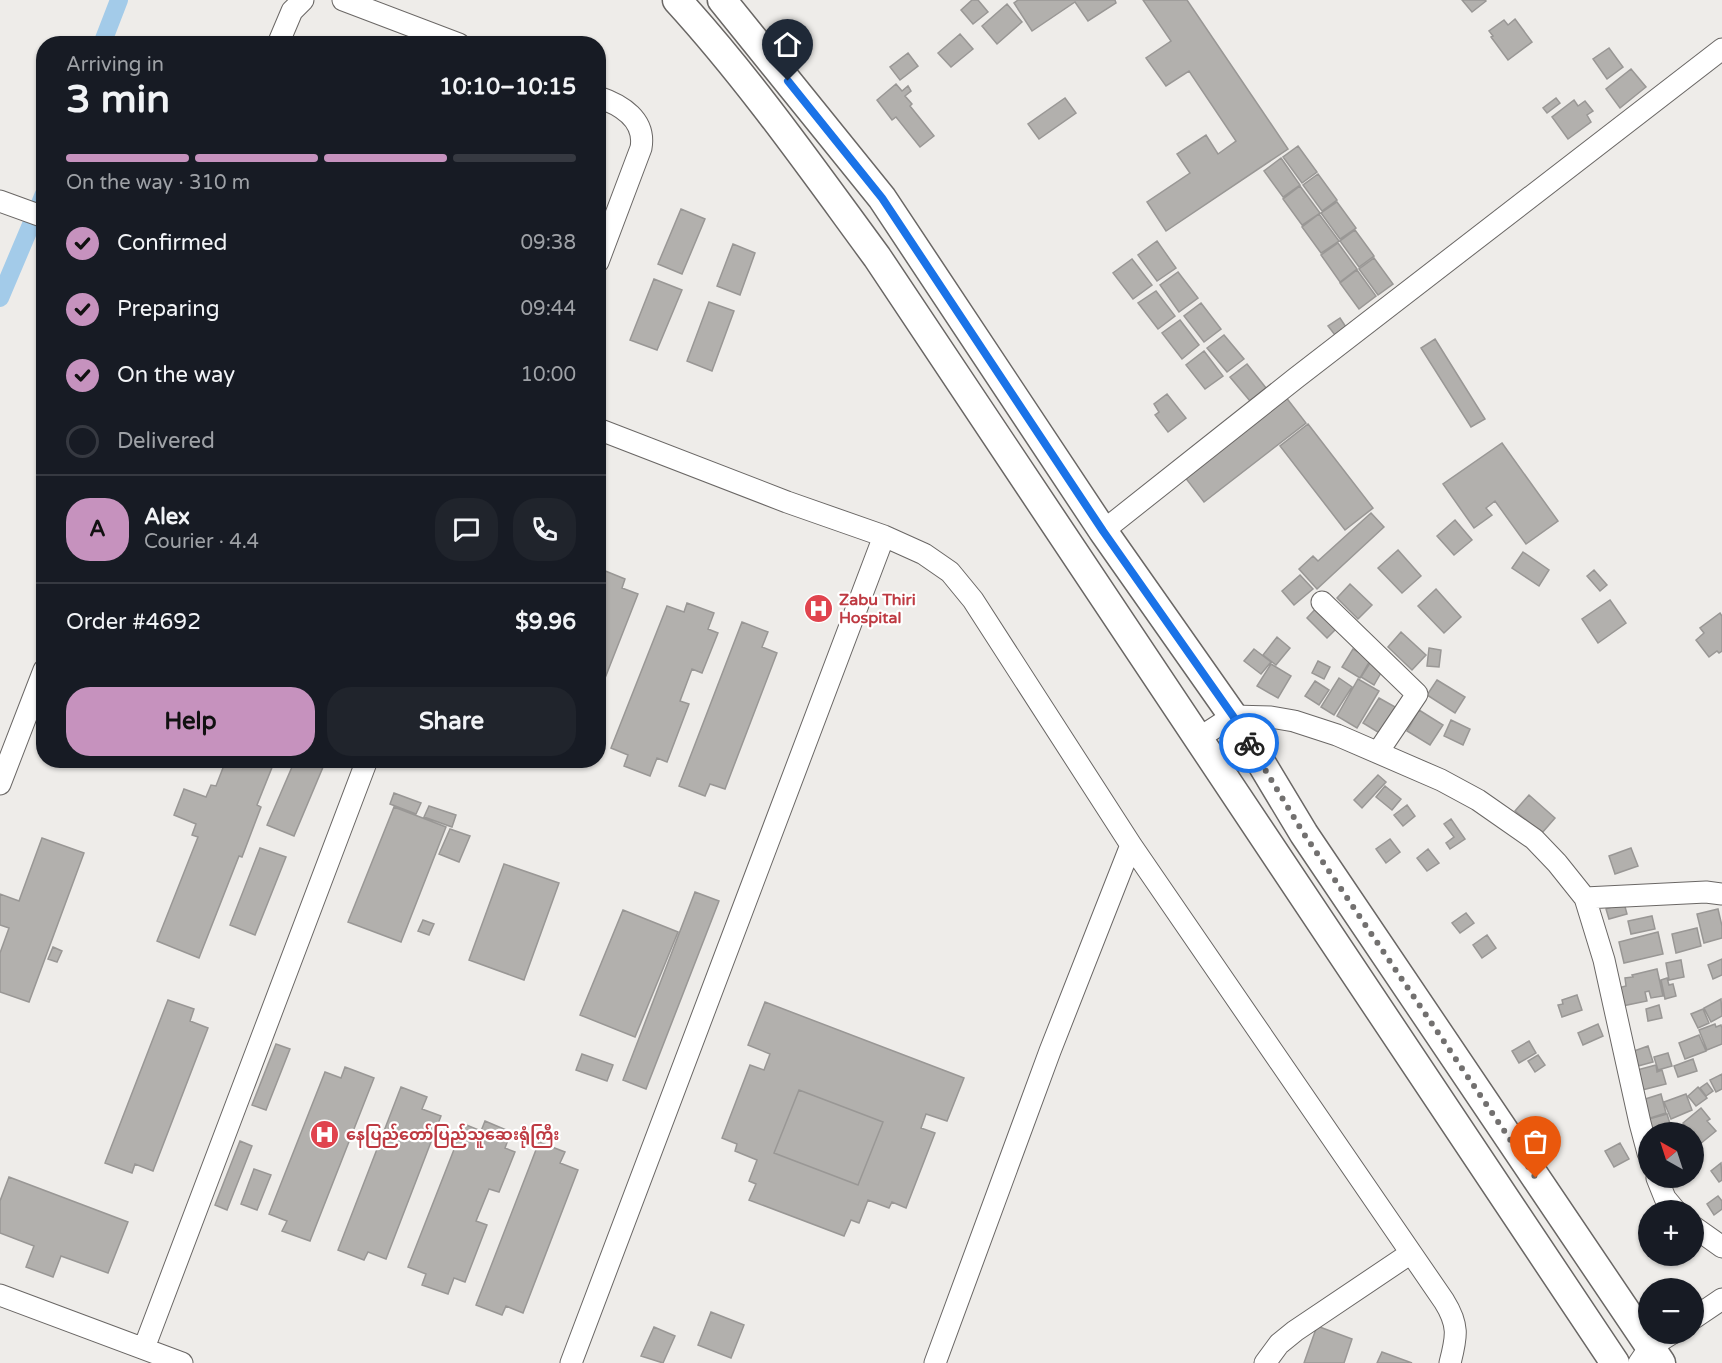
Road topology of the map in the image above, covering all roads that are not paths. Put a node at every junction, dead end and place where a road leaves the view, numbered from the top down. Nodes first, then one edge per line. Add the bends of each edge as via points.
1 (303, 0) edge
2 (343, 0) edge
3 (677, 0) edge
4 (722, 0) edge
5 (281, 36) edge
6 (438, 36) edge
7 (1722, 49) edge
8 (606, 100) edge
9 (8, 205) edge
10 (36, 214) edge
11 (606, 240) edge
12 (606, 432) edge
13 (1103, 531) junction
14 (884, 536) junction
15 (1322, 603) dead end
16 (36, 690) edge
17 (1233, 716) junction
18 (1199, 738) junction
19 (1378, 752) junction
20 (364, 768) edge
21 (0, 784) edge
22 (1131, 844) junction
23 (1722, 894) edge
24 (1585, 898) junction
25 (1640, 1122) edge
26 (1704, 1234) edge
27 (1722, 1247) edge
28 (1411, 1253) junction
29 (0, 1295) edge
30 (1722, 1299) edge
31 (1704, 1311) edge
32 (144, 1348) junction
33 (1655, 1352) edge
34 (182, 1363) edge
35 (571, 1363) edge
36 (935, 1363) edge
37 (1265, 1363) edge
38 (1450, 1363) edge
39 (1615, 1363) edge

1 - 5 street via 292,10
2 - 6 street
3 - 18 main road via 801,153 877,257
4 - 13 main road via 882,198
7 - 13 street
8 - 11 street via 627,112 643,140
9 - 10 street
12 - 14 street
13 - 17 main road
14 - 22 street via 934,560 973,600
14 - 35 street
15 - 19 street via 1417,694
16 - 21 street
17 - 18 street
17 - 19 street via 1294,722
17 - 33 main road via 1304,834
18 - 39 main road
19 - 24 street via 1478,800 1534,839
20 - 32 street
22 - 28 street
22 - 36 street
23 - 24 street
24 - 25 street via 1604,960
26 - 27 street
28 - 37 street via 1295,1331
28 - 38 street via 1453,1315 1457,1336
29 - 32 street
30 - 31 street
32 - 34 street

